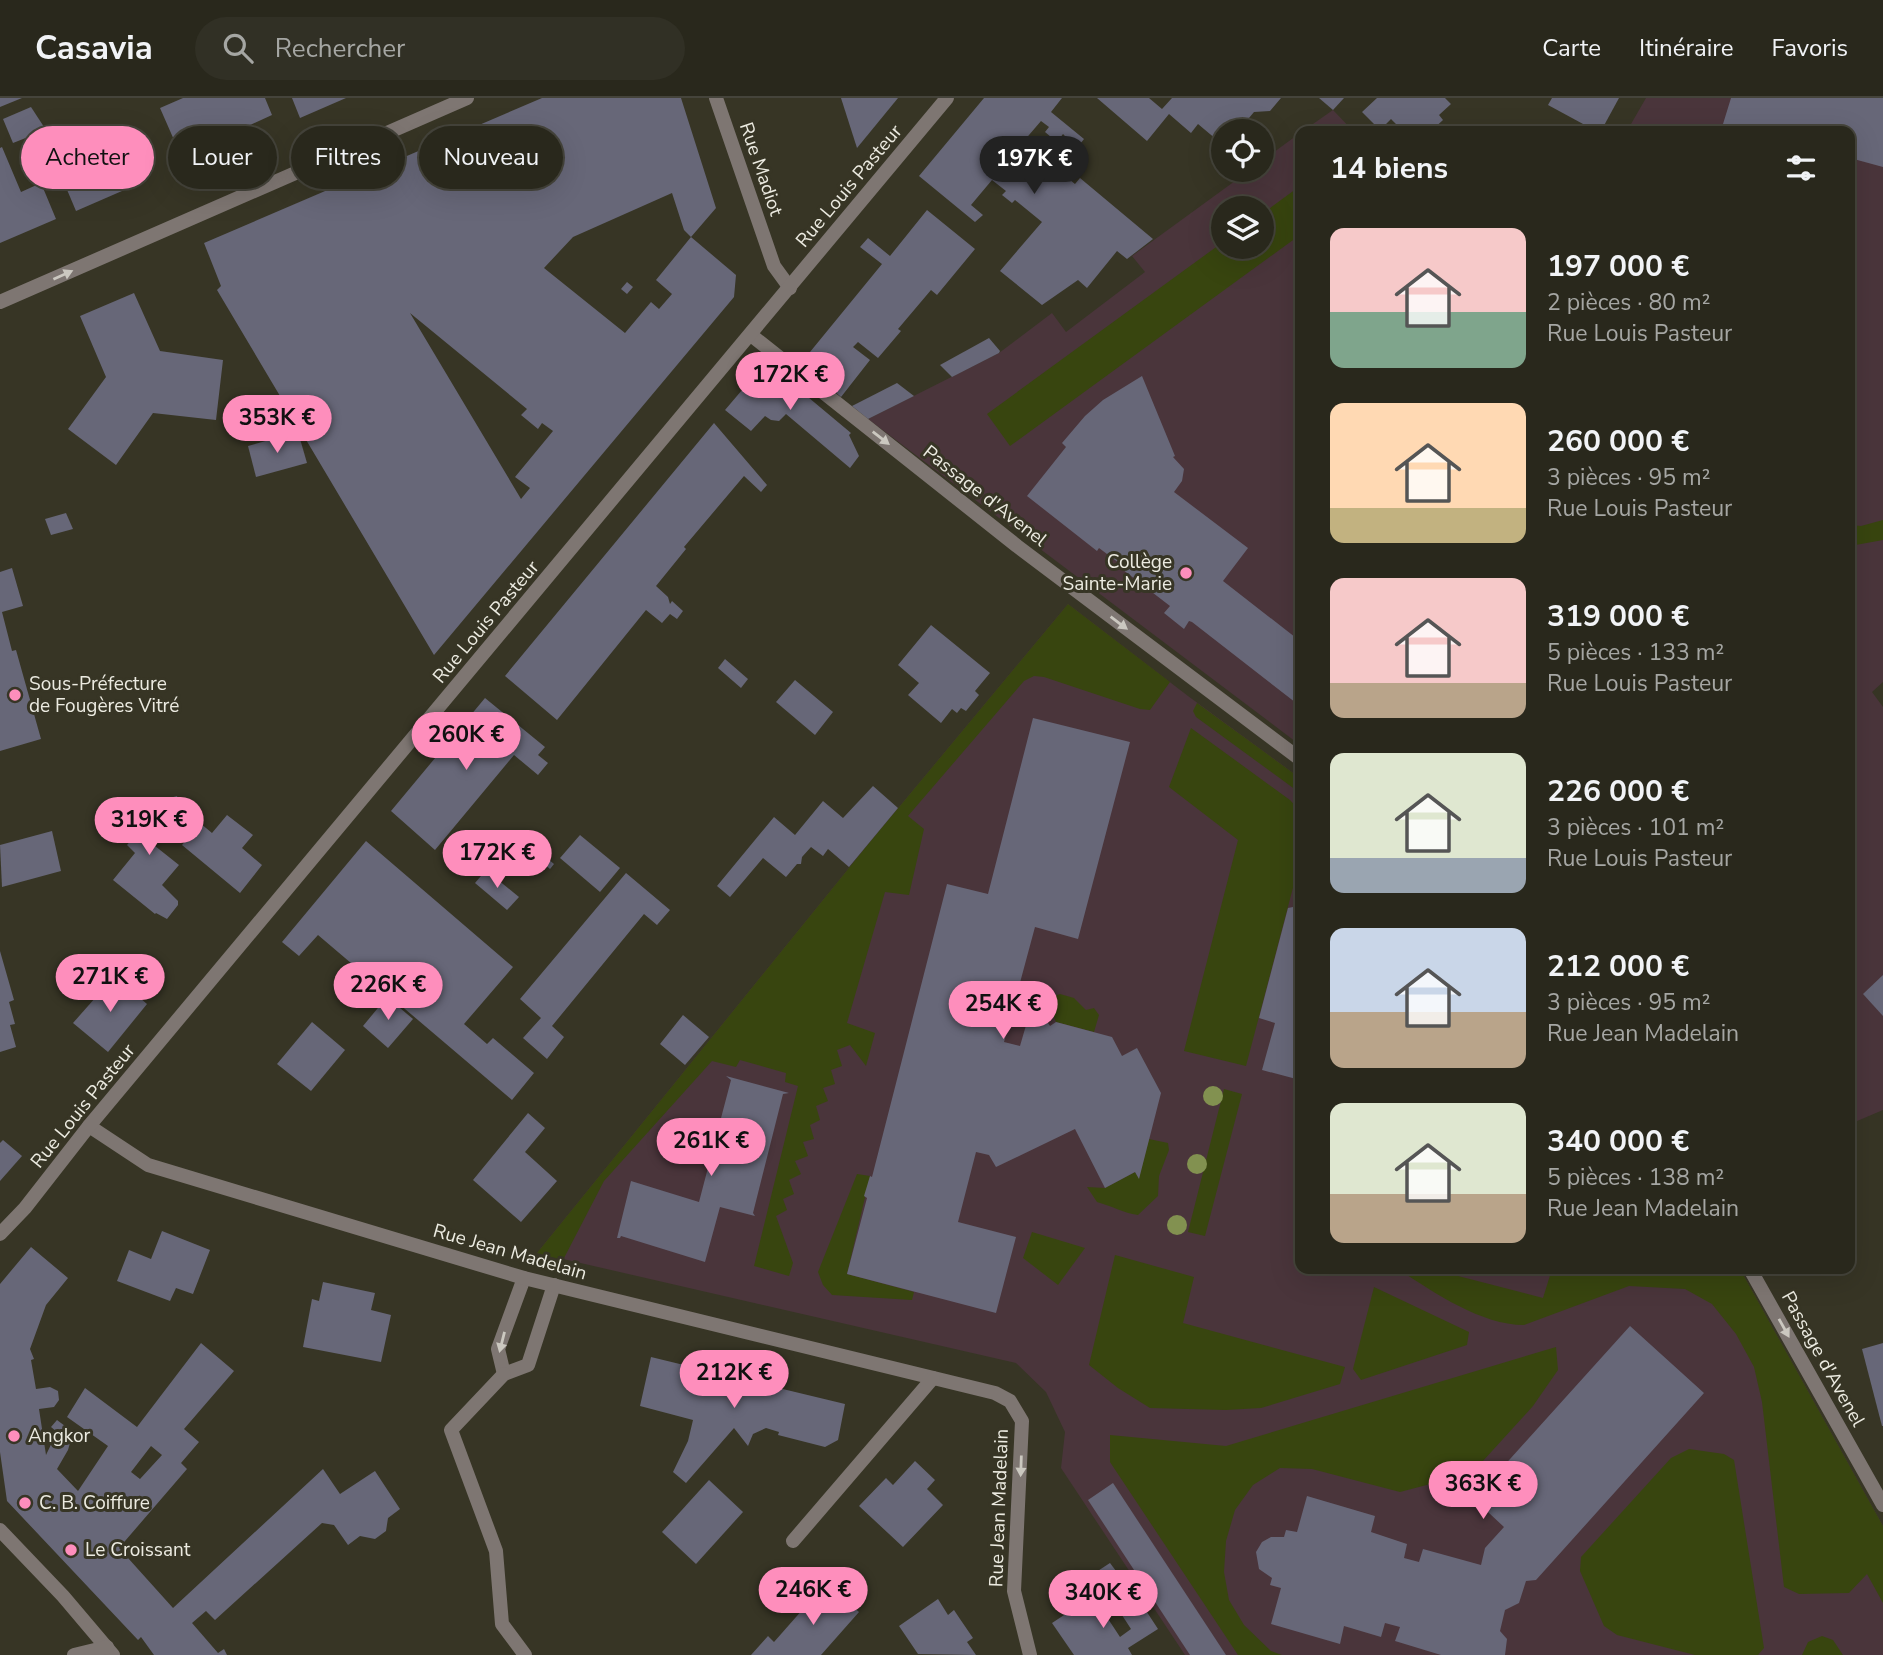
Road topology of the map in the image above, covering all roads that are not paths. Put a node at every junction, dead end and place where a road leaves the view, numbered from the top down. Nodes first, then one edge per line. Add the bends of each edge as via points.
1 (467, 98) edge
2 (716, 98) edge
3 (947, 98) edge
4 (790, 288) junction
5 (0, 302) edge
6 (751, 335) junction
7 (1295, 755) edge
8 (89, 1126) junction
9 (0, 1234) edge
10 (1753, 1274) edge
11 (524, 1278) junction
12 (554, 1285) junction
13 (504, 1374) junction
14 (933, 1378) junction
15 (1883, 1505) edge
16 (0, 1530) edge
17 (793, 1541) dead end
18 (111, 1651) edge
19 (74, 1655) edge
20 (525, 1655) edge
21 (1030, 1655) edge

5 -> 1 street
2 - 4 street, Rue Madiot via 774,266
3 - 4 street, Rue Louis Pasteur
4 - 6 street, Rue Louis Pasteur
6 -> 7 street, Passage d'Avenel via 1017,546
6 - 8 street, Rue Louis Pasteur
8 - 9 street, Rue Louis Pasteur
8 - 11 street, Rue Jean Madelain via 148,1165
10 -> 15 street, Passage d'Avenel
11 - 12 street, Rue Jean Madelain
11 -> 13 street via 498,1349
12 - 13 street via 527,1366
12 - 14 street, Rue Jean Madelain
13 - 20 street via 451,1430 496,1551 502,1624
14 - 17 street
14 -> 21 street, Rue Jean Madelain via 995,1393 1010,1401 1021,1421 1014,1591
16 - 18 street
18 - 19 street

